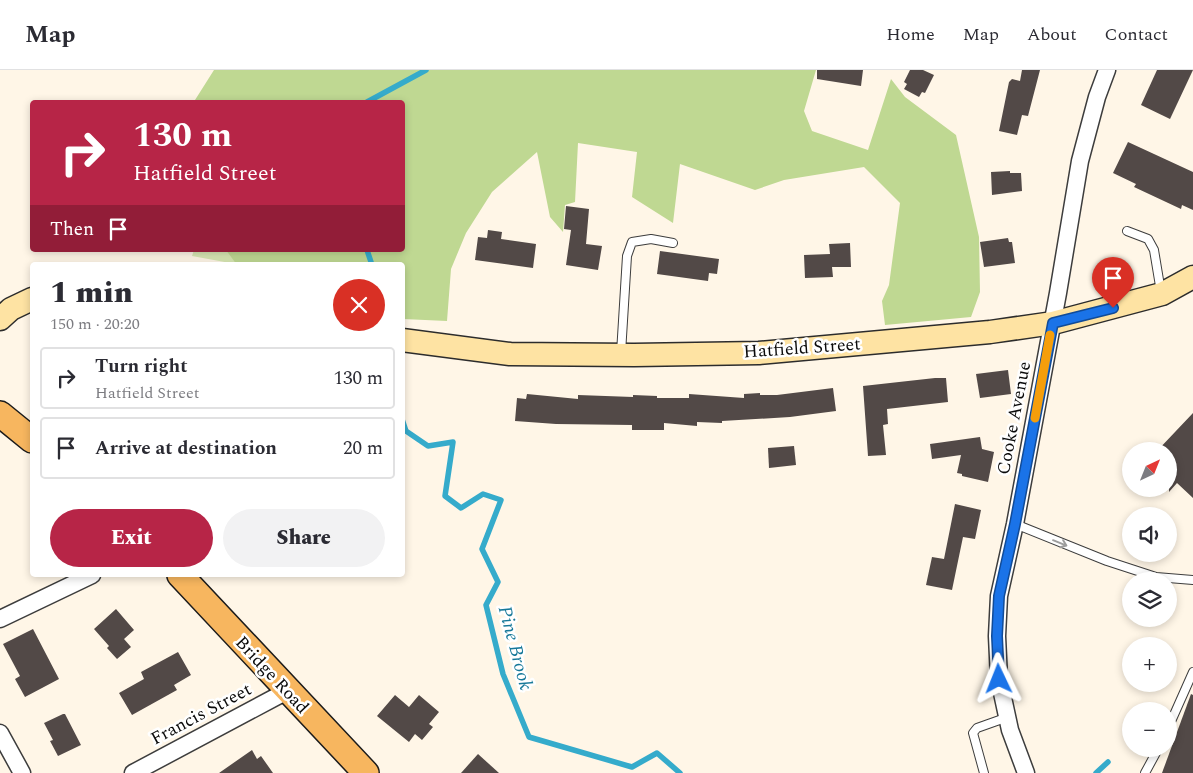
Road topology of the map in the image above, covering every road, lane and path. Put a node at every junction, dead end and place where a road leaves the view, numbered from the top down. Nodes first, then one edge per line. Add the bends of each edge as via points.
1 (1107, 70) edge
2 (1127, 231) dead end
3 (673, 243) dead end
4 (1193, 277) edge
5 (1162, 294) junction
6 (30, 300) edge
7 (0, 319) edge
8 (1053, 323) junction
9 (405, 340) edge
10 (620, 355) junction
11 (0, 414) edge
12 (30, 438) edge
13 (1015, 524) junction
14 (88, 577) edge
15 (182, 577) edge
16 (1193, 580) edge
17 (0, 619) edge
18 (1193, 672) edge
19 (287, 691) junction
20 (1177, 708) edge
21 (1008, 718) junction
22 (0, 733) edge
23 (1154, 757) edge
24 (22, 773) edge
25 (134, 773) edge
26 (366, 773) edge
27 (984, 773) edge
28 (1026, 773) edge
29 (1145, 773) edge

1 - 8 street, Cooke Avenue via 1080,161
2 - 5 lane via 1148,239 1154,250
3 - 10 lane via 651,239 632,242 627,256
4 - 5 street, Hatfield Street
5 - 8 street, Hatfield Street
6 - 7 street via 11,309
8 - 10 street, Hatfield Street via 990,332 759,353
8 - 13 street, Cooke Avenue
9 - 10 street, Hatfield Street via 510,354
11 - 12 main road
13 -> 16 lane via 1156,577
13 - 21 street, Cooke Avenue via 999,596 997,636 999,679
14 - 17 street
15 - 19 main road, Bridge Road
18 - 20 lane
19 - 25 street, Francis Street
19 - 26 main road, Bridge Road
21 - 27 lane via 977,728 973,733
21 - 28 street, Cooke Avenue
22 - 24 street
23 - 29 lane

